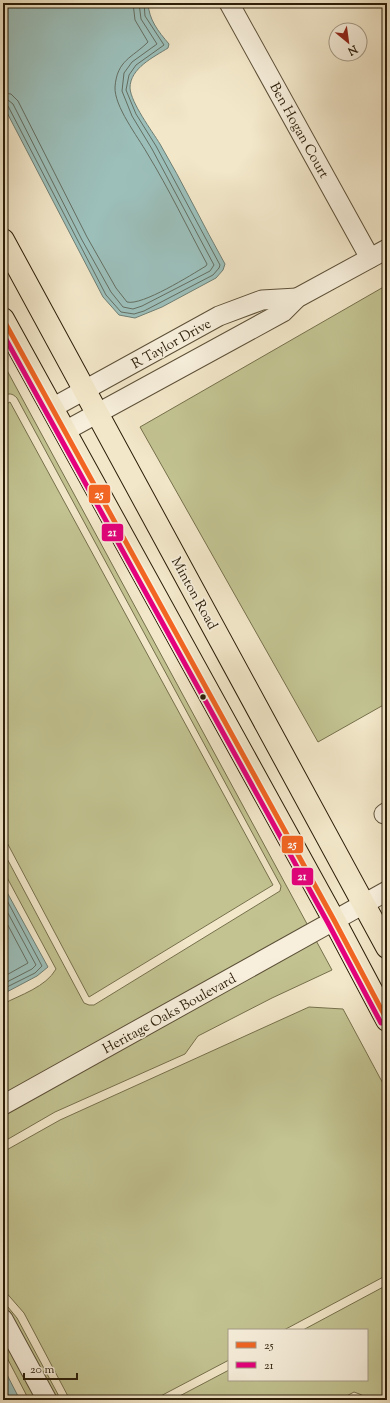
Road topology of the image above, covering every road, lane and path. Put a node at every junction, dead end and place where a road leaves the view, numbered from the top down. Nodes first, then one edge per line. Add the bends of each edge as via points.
1 (229, 3) edge
2 (3, 240) edge
3 (387, 249) edge
4 (370, 258) junction
5 (298, 298) junction
6 (230, 312) junction
7 (3, 319) edge
8 (241, 335) junction
9 (166, 345) junction
10 (179, 369) junction
11 (85, 390) junction
12 (52, 408) junction
13 (98, 414) junction
14 (65, 431) junction
15 (387, 890) edge
16 (364, 904) junction
17 (334, 920) junction
18 (387, 947) edge
19 (387, 1020) edge
20 (3, 1105) edge
21 (3, 1319) edge
22 (47, 1400) edge

1 - 4 street, Ben Hogan Court
2 - 11 main road, Minton Road
3 - 4 street, R Taylor Drive
4 - 5 street, R Taylor Drive
5 - 6 street, R Taylor Drive via 262,300
5 - 8 street, R Taylor Drive via 283,312
6 - 8 street
6 - 9 street, R Taylor Drive
7 - 12 main road
8 - 10 street, R Taylor Drive
9 - 10 street
9 - 11 street, R Taylor Drive
10 - 13 street, R Taylor Drive
11 - 12 street, R Taylor Drive
11 - 13 main road, Minton Road
12 - 14 main road
13 - 14 street, R Taylor Drive
13 - 16 main road, Minton Road
14 - 17 main road
15 - 16 street, Heritage Oaks Boulevard
16 - 17 street, Heritage Oaks Boulevard
16 - 18 main road, Minton Road
17 - 19 main road
17 - 20 street, Heritage Oaks Boulevard
21 - 22 street

